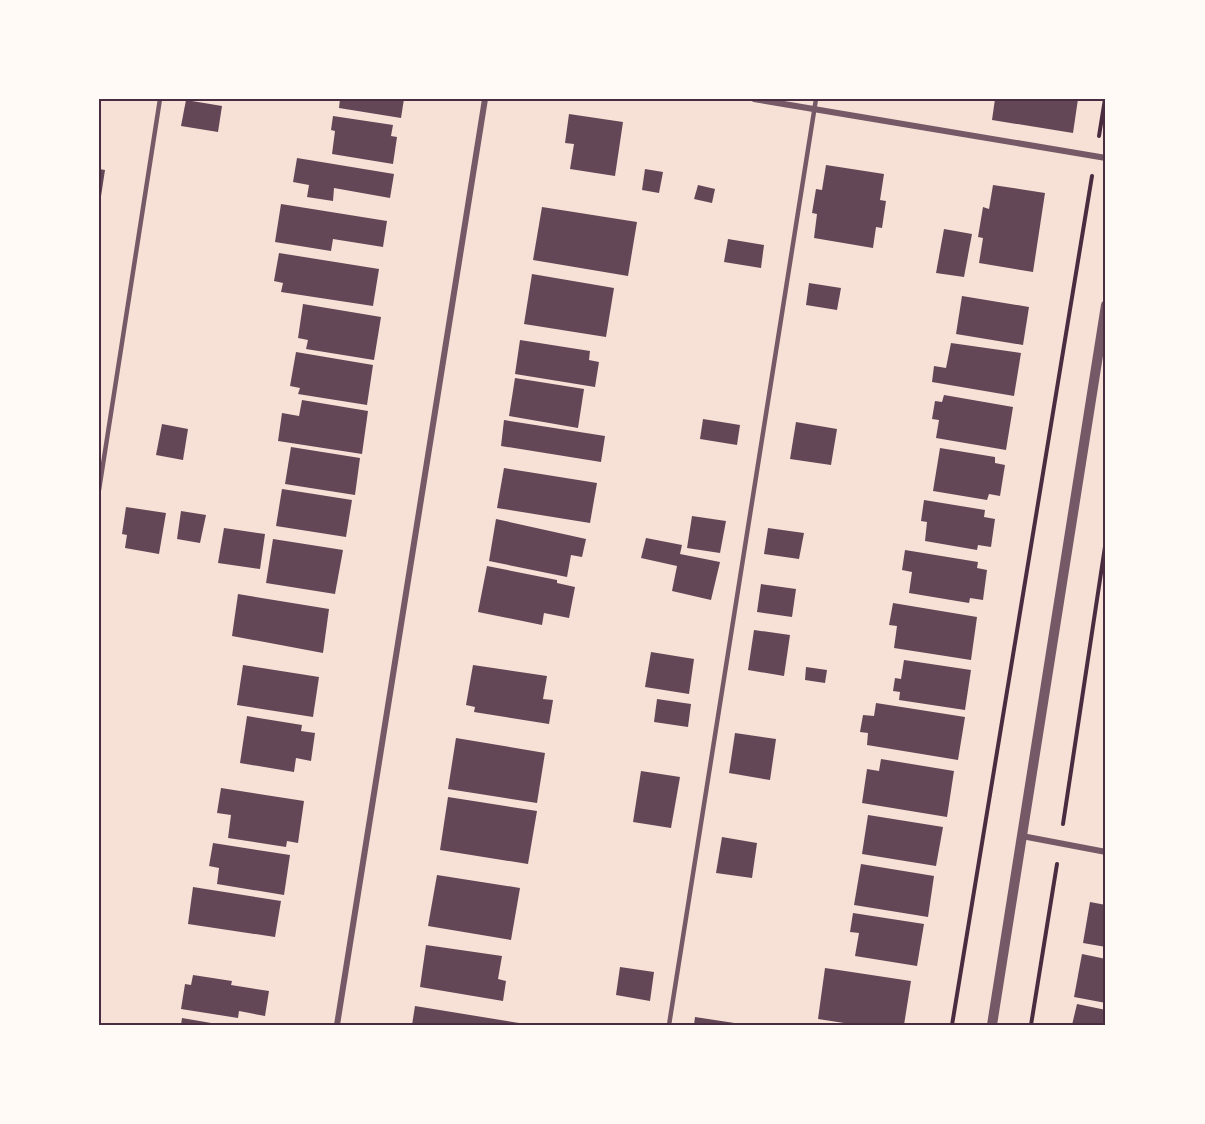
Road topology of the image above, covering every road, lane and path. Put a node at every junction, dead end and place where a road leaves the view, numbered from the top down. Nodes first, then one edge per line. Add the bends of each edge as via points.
1 (160, 99) edge
2 (485, 99) edge
3 (754, 99) edge
4 (816, 99) edge
5 (1105, 99) edge
6 (815, 109) junction
7 (1096, 155) junction
8 (1106, 158) edge
9 (1106, 304) edge
10 (99, 490) edge
11 (1106, 540) edge
12 (1022, 836) junction
13 (1060, 843) junction
14 (1106, 852) edge
15 (337, 1025) edge
16 (669, 1025) edge
17 (952, 1025) edge
18 (992, 1025) edge
19 (1031, 1025) edge

1 - 10 lane
2 - 15 street
3 - 6 street
4 - 6 lane
5 - 7 path
6 - 7 street
6 - 16 lane
7 - 8 street
7 - 17 path
9 - 12 street
11 - 13 path
12 - 13 street
12 - 18 street
13 - 14 street
13 - 19 path

